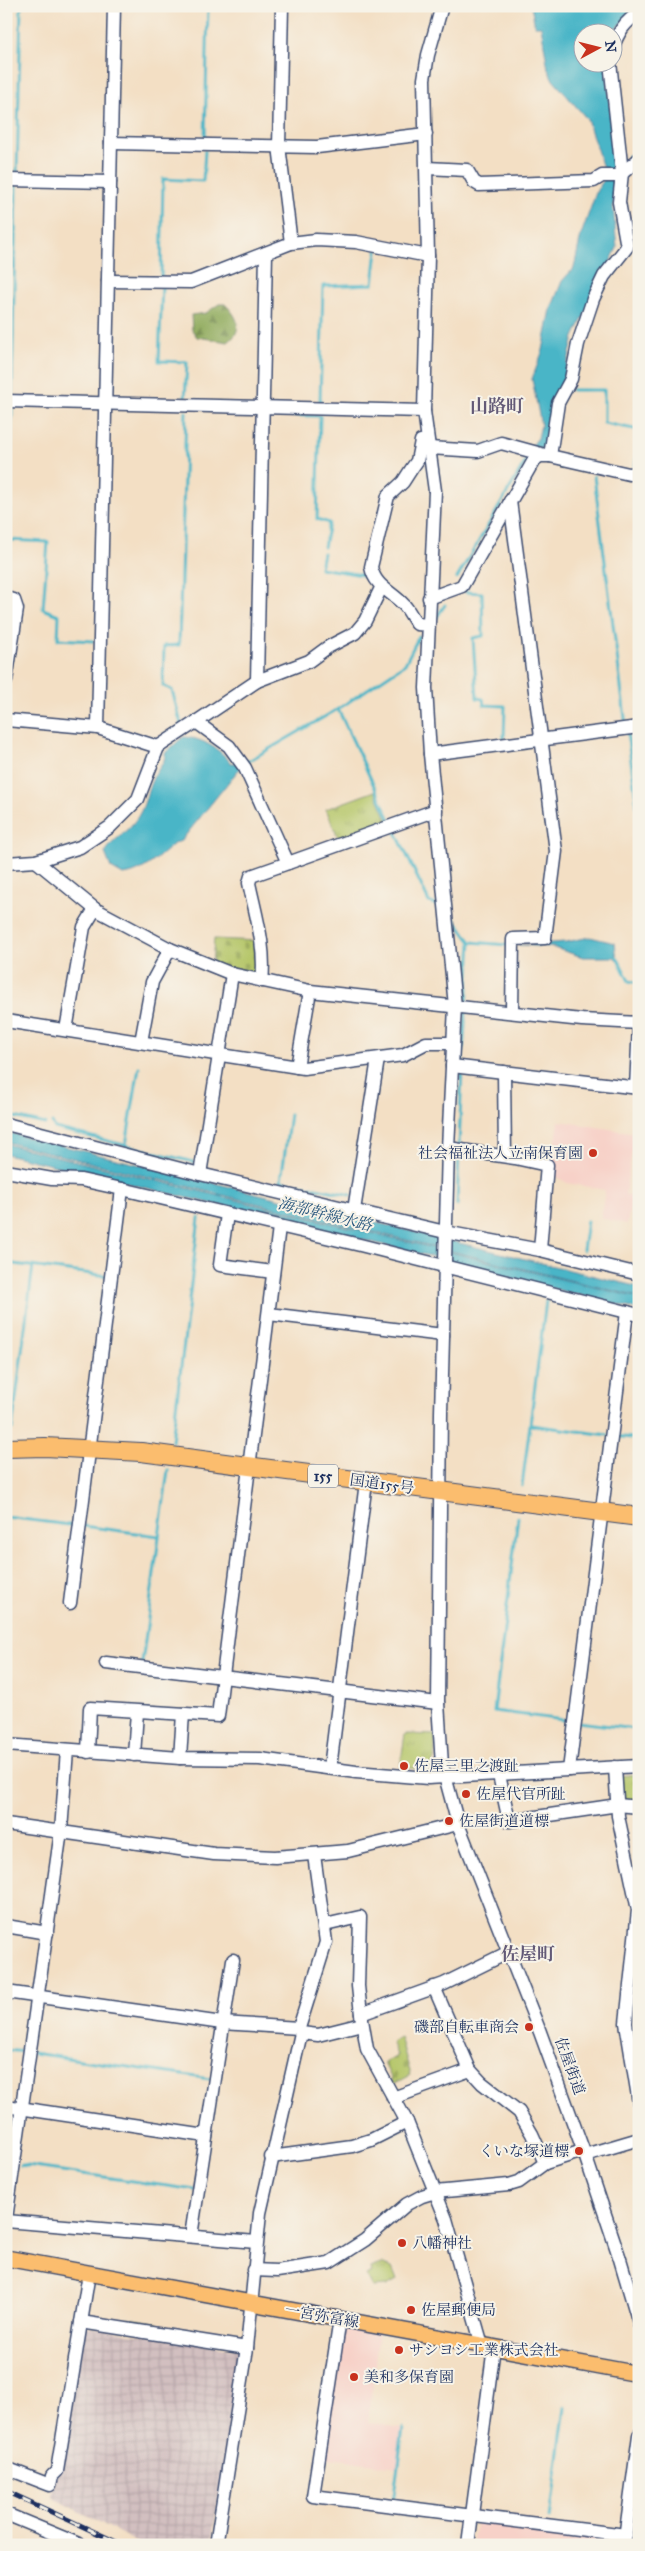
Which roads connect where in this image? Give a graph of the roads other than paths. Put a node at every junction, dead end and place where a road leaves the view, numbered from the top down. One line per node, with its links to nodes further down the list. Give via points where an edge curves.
1 (114, 6): 8 (street)
2 (282, 6): 9 (street)
3 (442, 6): 7 (street, 佐屋街道, via 424,79)
4 (639, 13): 5 (street)
5 (622, 28)
6 (611, 72): 12 (street)
7 (426, 134): 9 (street, via 317,147); 11 (street, 佐屋街道)
8 (111, 143): 9 (street); 14 (street)
9 (279, 146): 15 (street)
10 (639, 159): 12 (street)
11 (427, 168): 12 (street, via 467,170 479,185 594,181 602,176); 17 (street, 佐屋街道)
12 (620, 175): 24 (street, via 619,202 627,247 604,276 593,299 578,344 571,379 558,403)
13 (6, 180): 14 (street)
14 (110, 182): 18 (street)
15 (291, 243): 16 (street); 17 (street, via 316,240 356,242)
16 (266, 253): 18 (street, via 191,282); 21 (street)
17 (428, 256): 22 (street, 佐屋街道)
18 (108, 281): 20 (street)
19 (6, 401): 20 (street)
20 (105, 403): 21 (street); 36 (street)
21 (262, 406): 22 (street); 31 (street)
22 (424, 411): 23 (street, 佐屋街道)
23 (428, 444): 24 (street, via 478,451 501,443); 27 (street, via 421,441 417,460 403,482 388,496 371,567); 29 (street, 佐屋街道, via 435,492)
24 (540, 453): 25 (street, via 629,474); 26 (street)
25 (639, 473)
26 (510, 501): 29 (street, via 462,586); 37 (street)
27 (381, 588): 30 (street, via 404,604 417,624); 31 (street, via 365,621 355,633 309,661)
28 (6, 598): 32 (street, via 14,600 17,609)
29 (429, 598): 30 (street, 佐屋街道)
30 (428, 625): 39 (street, 佐屋街道, via 426,688)
31 (257, 680): 34 (street)
32 (6, 681)
33 (6, 720): 36 (street)
34 (196, 722): 38 (street); 43 (street, via 228,746 242,765)
35 (639, 727): 37 (street)
36 (98, 728): 38 (street)
37 (542, 739): 39 (street); 50 (street, via 556,851 544,938 513,938)
38 (158, 748): 41 (street, via 138,800 110,827 80,847)
39 (430, 754): 40 (street, 佐屋街道)
40 (436, 810): 43 (street); 49 (street, 佐屋街道)
41 (36, 861): 42 (street); 44 (street)
42 (6, 863)
43 (288, 863): 47 (street, via 251,876 248,883 262,940)
44 (94, 909): 45 (street); 53 (street, via 84,927)
45 (170, 949): 46 (street); 54 (street, via 152,982)
46 (232, 974): 47 (street); 56 (street)
47 (262, 981): 48 (street)
48 (310, 991): 49 (street); 58 (street)
49 (463, 1007): 50 (street); 55 (street, 佐屋街道)
50 (512, 1012): 52 (street)
51 (6, 1021): 53 (street)
52 (639, 1023): 61 (street)
53 (66, 1030): 54 (street)
54 (141, 1042): 56 (street)
55 (452, 1043): 57 (street, via 426,1043 403,1055); 59 (street, 佐屋街道)
56 (220, 1056): 58 (street); 66 (street)
57 (378, 1059): 58 (street); 68 (street)
58 (297, 1067)
59 (458, 1067): 60 (street); 63 (street, 佐屋街道)
60 (504, 1072): 61 (street); 64 (street)
61 (637, 1088)
62 (6, 1124): 66 (street)
63 (455, 1149): 64 (street); 71 (street, 佐屋街道)
64 (505, 1156): 72 (street, via 547,1165)
65 (6, 1171): 67 (street, via 81,1180)
66 (200, 1174): 68 (street)
67 (122, 1189): 69 (street); 80 (street)
68 (354, 1210): 71 (street)
69 (227, 1214): 70 (street); 74 (street, via 220,1265)
70 (279, 1227): 73 (street); 74 (street)
71 (445, 1232): 72 (street); 73 (street, 佐屋街道)
72 (540, 1250): 75 (street)
73 (444, 1265): 77 (street); 78 (street, 佐屋街道)
74 (273, 1272): 76 (street)
75 (639, 1274)
76 (269, 1314): 78 (street); 81 (street)
77 (633, 1314): 84 (street)
78 (442, 1335): 83 (street, 佐屋街道)
79 (6, 1448): 80 (highway, 国道155号 / 155)
80 (90, 1450): 81 (highway, 国道155号 / 155, via 142,1452); 86 (street)
81 (249, 1467): 82 (highway, 国道155号 / 155); 88 (street)
82 (366, 1482): 83 (highway, 国道155号 / 155); 89 (street)
83 (440, 1492): 84 (highway, 国道155号 / 155); 90 (street, 佐屋街道)
84 (600, 1512): 85 (highway, 国道155号 / 155); 101 (street)
85 (639, 1517)
86 (70, 1602)
87 (106, 1663): 88 (street)
88 (221, 1677): 89 (street); 92 (street, via 218,1716)
89 (339, 1692): 90 (street); 100 (street)
90 (438, 1703): 103 (street, 佐屋街道)
91 (137, 1712): 92 (street); 95 (street, via 90,1708); 96 (street)
92 (183, 1714): 97 (street)
93 (6, 1745): 94 (street)
94 (67, 1750): 95 (street); 108 (street)
95 (88, 1752): 96 (street)
96 (134, 1755): 97 (street)
97 (180, 1758): 100 (street, via 260,1759)
98 (639, 1766): 99 (street)
99 (615, 1767): 101 (street); 104 (street)
100 (330, 1768): 103 (street)
101 (569, 1770): 102 (street)
102 (499, 1775): 103 (street); 104 (street, via 508,1821)
103 (444, 1778): 107 (street, 佐屋街道)
104 (618, 1805): 105 (street); 110 (street)
105 (639, 1807)
106 (6, 1824): 108 (street)
107 (458, 1824): 109 (street, via 348,1851); 114 (street, 佐屋街道)
108 (61, 1832): 109 (street, via 244,1857); 113 (street)
109 (314, 1855): 111 (street)
110 (638, 1914): 121 (street)
111 (325, 1925): 119 (street, via 360,1916 358,1986); 122 (street, via 326,1942)
112 (6, 1926): 113 (street)
113 (47, 1933): 118 (street)
114 (509, 1952): 116 (street); 131 (street, 佐屋街道)
115 (233, 1960): 120 (street)
116 (434, 1987): 119 (street); 123 (street)
117 (6, 1992): 118 (street)
118 (38, 1996): 120 (street); 127 (street)
119 (362, 2019): 122 (street, via 318,2035); 124 (street, via 366,2049)
120 (222, 2023): 122 (street); 129 (street)
121 (632, 2024): 125 (street)
122 (300, 2030): 132 (street)
123 (470, 2070): 124 (street); 133 (street, via 519,2112)
124 (393, 2098): 128 (street)
125 (639, 2103)
126 (6, 2106): 127 (street)
127 (22, 2108): 129 (street); 135 (street)
128 (406, 2122): 132 (street, via 352,2146); 134 (street)
129 (206, 2136): 136 (street)
130 (639, 2139): 131 (street)
131 (584, 2153): 133 (street); 144 (street, 佐屋街道)
132 (272, 2157): 137 (street)
133 (545, 2163): 134 (street, via 519,2182 508,2185)
134 (435, 2192): 139 (street, via 407,2204 365,2240 329,2263 277,2271); 145 (street)
135 (6, 2220): 136 (street)
136 (192, 2236): 137 (street)
137 (256, 2242): 139 (street)
138 (6, 2258): 140 (main road, 一宮弥富線)
139 (254, 2270): 141 (street)
140 (89, 2273): 141 (main road, 一宮弥富線); 143 (street)
141 (252, 2304): 142 (main road, 一宮弥富線); 146 (street)
142 (340, 2319): 145 (main road, 一宮弥富線); 151 (street, via 313,2496)
143 (81, 2322): 146 (street); 149 (street, via 57,2471 50,2485)
144 (639, 2324)
145 (488, 2346): 147 (main road, 一宮弥富線); 151 (street)
146 (247, 2348): 155 (street)
147 (639, 2374)
148 (639, 2435): 152 (street)
149 (6, 2468)
150 (6, 2514): 153 (street)
151 (472, 2516): 152 (street); 156 (street)
152 (629, 2537)
153 (54, 2540): 154 (street)
154 (81, 2545)
155 (216, 2545)
156 (468, 2545)

